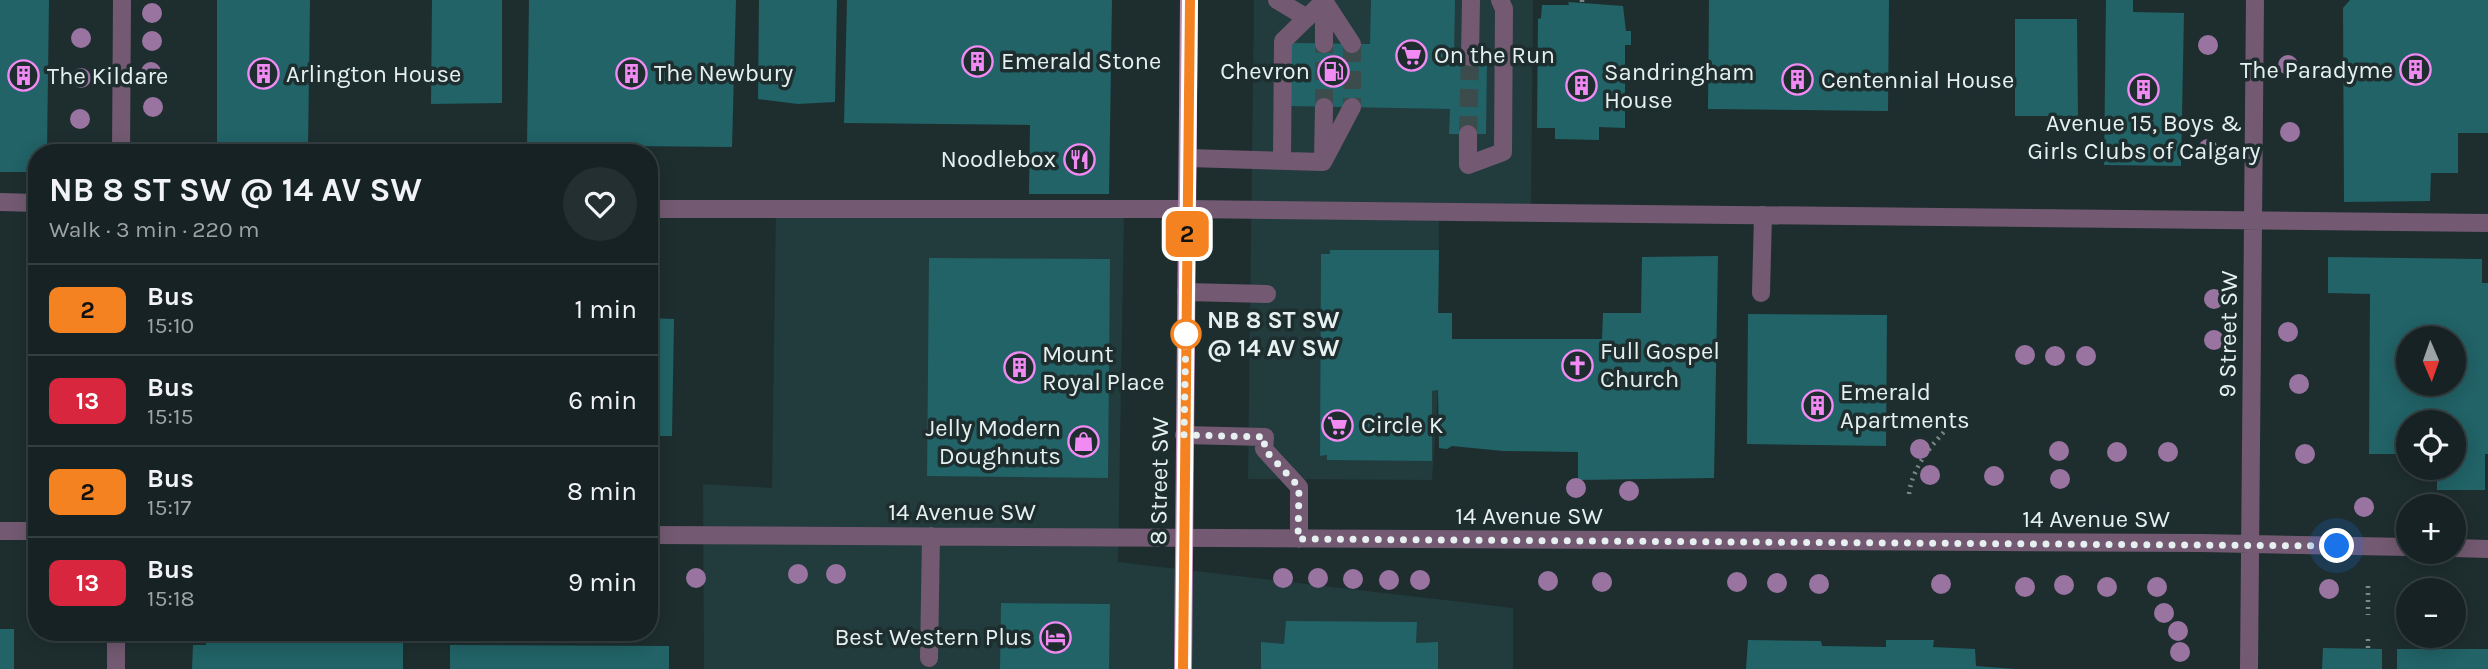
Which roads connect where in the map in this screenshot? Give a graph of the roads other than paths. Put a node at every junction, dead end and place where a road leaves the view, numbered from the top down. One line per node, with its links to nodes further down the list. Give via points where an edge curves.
1 (122, 0): 15 (street)
2 (1189, 0): 16 (main road, 8 Street SW)
3 (1277, 0): 8 (street)
4 (1471, 0): 11 (street)
5 (1500, 0): 14 (street, via 1504,9 1503,152 1468,165)
6 (2255, 0): 24 (street, 9 Street SW)
7 (1325, 1): 8 (street); 9 (street); 10 (street)
8 (1307, 18): 17 (street, via 1283,41)
9 (1324, 44)
10 (1352, 44)
11 (1470, 57)
12 (1324, 107): 18 (street)
13 (1352, 107): 18 (street)
14 (1468, 134)
15 (121, 144)
16 (1188, 158): 17 (street); 22 (main road, 8 Street SW)
17 (1282, 161): 18 (street)
18 (1323, 162)
19 (0, 202): 20 (street)
20 (28, 203)
21 (658, 209): 22 (street)
22 (1187, 209): 23 (street); 26 (main road, 8 Street SW)
23 (1763, 215): 24 (street); 27 (street)
24 (2253, 221): 25 (street); 36 (street, 9 Street SW)
25 (2488, 223)
26 (1186, 292): 28 (street); 29 (main road, 8 Street SW)
27 (1761, 293)
28 (1267, 294)
29 (1184, 435): 34 (main road, 8 Street SW); 35 (street, via 1265,437 1264,449 1299,487)
30 (0, 531): 31 (street)
31 (28, 531)
32 (658, 535): 33 (street, 14 Avenue SW)
33 (931, 536): 34 (street, 14 Avenue SW); 41 (street)
34 (1183, 538): 35 (street, 14 Avenue SW); 43 (main road, 8 Street SW)
35 (1298, 539): 36 (street, 14 Avenue SW)
36 (2250, 544): 37 (street, 14 Avenue SW); 44 (street, 9 Street SW)
37 (2396, 547)
38 (2466, 548): 39 (street)
39 (2488, 549)
40 (116, 641): 42 (street)
41 (929, 658)
42 (116, 669)
43 (1183, 669)
44 (2249, 669)

